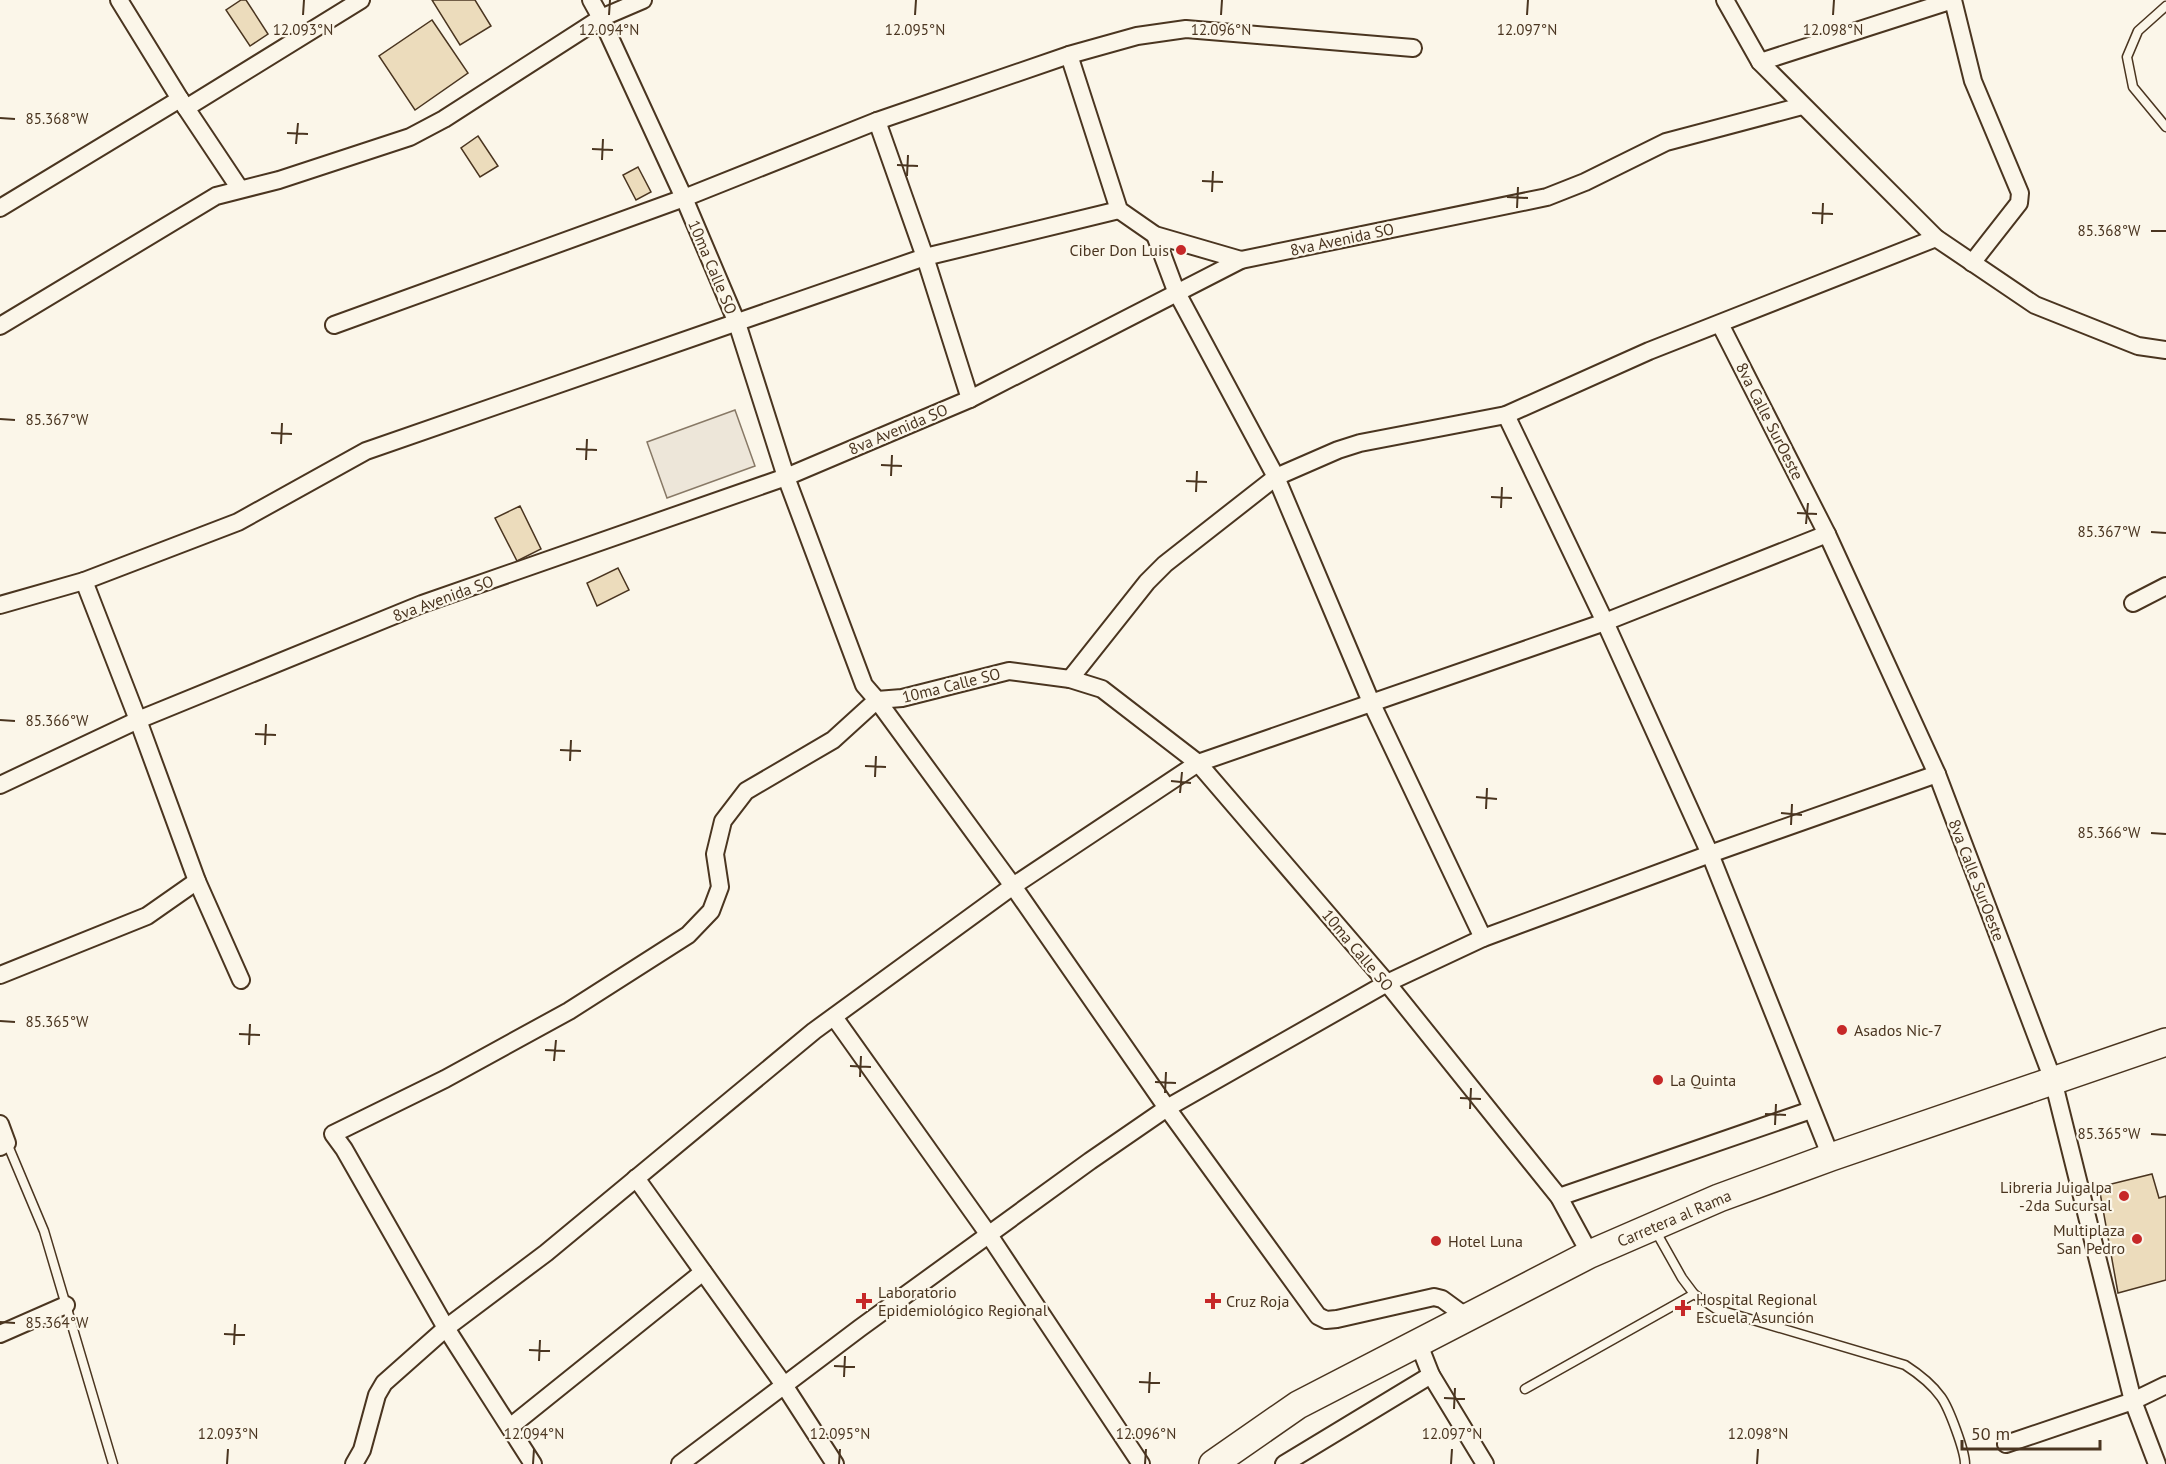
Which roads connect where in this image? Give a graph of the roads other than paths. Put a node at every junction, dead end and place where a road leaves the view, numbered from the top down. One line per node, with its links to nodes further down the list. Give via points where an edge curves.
1 (119, 0): 12 (street)
2 (361, 0): 12 (street)
3 (591, 0): 8 (street, 10ma Calle SO)
4 (643, 0): 8 (street)
5 (1725, 0): 11 (street)
6 (1953, 0): 11 (street); 24 (street, via 1973,81 2020,193 2019,203)
7 (2166, 6): 15 (lane, via 2138,31 2127,57 2133,87)
8 (602, 18): 16 (street, via 410,137); 17 (street, 10ma Calle SO)
9 (1413, 48): 10 (street, via 1186,29 1137,36)
10 (1069, 55): 14 (street); 19 (street)
11 (1760, 62): 13 (street)
12 (183, 104): 16 (street); 18 (street)
13 (1802, 106): 21 (street); 23 (street, 8va Avenida SO, via 1666,142 1547,198)
14 (877, 121): 17 (street); 22 (street)
15 (2166, 127)
16 (240, 189): 29 (street, via 216,196)
17 (684, 198): 26 (street, 10ma Calle SO); 28 (street)
18 (0, 208)
19 (1119, 210): 20 (street); 22 (street)
20 (1155, 235): 23 (street); 25 (street)
21 (1936, 238): 24 (street); 27 (street)
22 (925, 257): 26 (street); 31 (street)
23 (1241, 260): 25 (street, 8va Avenida SO)
24 (1972, 262): 30 (street, via 2035,305 2138,346)
25 (1176, 291): 31 (street, 8va Avenida SO); 34 (street)
26 (737, 323): 33 (street, 10ma Calle SO); 36 (street, via 366,451 238,522)
27 (1720, 324): 32 (street, via 1649,351); 35 (street, 8va Calle SurOeste)
28 (334, 325)
29 (0, 326)
30 (2166, 350)
31 (970, 399): 33 (street, 8va Avenida SO)
32 (1506, 416): 34 (street, via 1360,443); 40 (street)
33 (786, 477): 42 (street, 10ma Calle SO, via 864,685); 44 (street, 8va Avenida SO, via 422,604)
34 (1276, 477): 41 (street, via 1155,573); 43 (street)
35 (1827, 534): 40 (street); 46 (street, 8va Calle SurOeste)
36 (84, 581): 39 (street); 44 (street)
37 (2166, 586): 38 (street)
38 (2133, 603)
39 (0, 604)
40 (1605, 622): 43 (street); 48 (street)
41 (1070, 679): 42 (street, 10ma Calle SO, via 1009,671 902,698); 45 (street, 10ma Calle SO, via 1102,689)
42 (877, 700): 50 (street); 72 (street, via 833,740 746,791 723,821 715,854 720,887 711,911 688,935 569,1011 333,1134)
43 (1371, 702): 45 (street); 51 (street)
44 (138, 720): 47 (street, 8va Avenida SO); 49 (street)
45 (1198, 763): 50 (street); 54 (street, 10ma Calle SO)
46 (1938, 774): 48 (street); 57 (street, 8va Calle SurOeste)
47 (0, 785)
48 (1710, 854): 51 (street); 59 (street)
49 (197, 881): 52 (street, via 147,916); 53 (street)
50 (1013, 886): 55 (street); 58 (street)
51 (1483, 938): 54 (street)
52 (0, 975)
53 (241, 980)
54 (1386, 982): 58 (street); 64 (street, 10ma Calle SO)
55 (834, 1017): 63 (street); 66 (street)
56 (2166, 1042): 57 (highway, Carretera al Rama)
57 (2053, 1080): 62 (highway, Carretera al Rama); 79 (street, 8va Calle SurOeste)
58 (1167, 1108): 66 (street); 71 (street, via 1318,1316 1337,1319 1434,1297)
59 (1811, 1110): 62 (street); 64 (street)
60 (0, 1124): 61 (street)
61 (4, 1145): 70 (lane, via 44,1231)
62 (1831, 1157): 65 (highway, Carretera al Rama)
63 (636, 1178): 68 (street); 72 (street)
64 (1559, 1197): 67 (street, 10ma Calle SO)
65 (1653, 1227): 67 (highway, Carretera al Rama); 69 (lane)
66 (989, 1234): 76 (street); 87 (street)
67 (1590, 1254): 71 (highway, Carretera al Rama)
68 (703, 1272): 76 (street); 80 (street)
69 (1694, 1294): 78 (lane); 91 (lane, via 1716,1309 1905,1365 1922,1376 1942,1398)
70 (66, 1305): 73 (street); 82 (lane)
71 (1468, 1318): 74 (highway, Carretera al Rama)
72 (446, 1328): 80 (street); 83 (street, via 384,1383)
73 (0, 1334)
74 (1418, 1342): 75 (street); 88 (highway, Carretera al Rama, via 1298,1406)
75 (1431, 1375): 89 (street); 90 (street)
76 (784, 1385): 85 (street); 86 (street)
77 (2166, 1385): 79 (street)
78 (1525, 1389)
79 (2133, 1401): 81 (street); 92 (street, 8va Calle SurOeste)
80 (510, 1427): 84 (street)
81 (2006, 1444)
82 (113, 1464)
83 (354, 1464)
84 (533, 1464)
85 (680, 1464)
86 (835, 1464)
87 (1141, 1464)
88 (1213, 1464)
89 (1284, 1464)
90 (1485, 1464)
91 (1965, 1464)
92 (2157, 1464)

